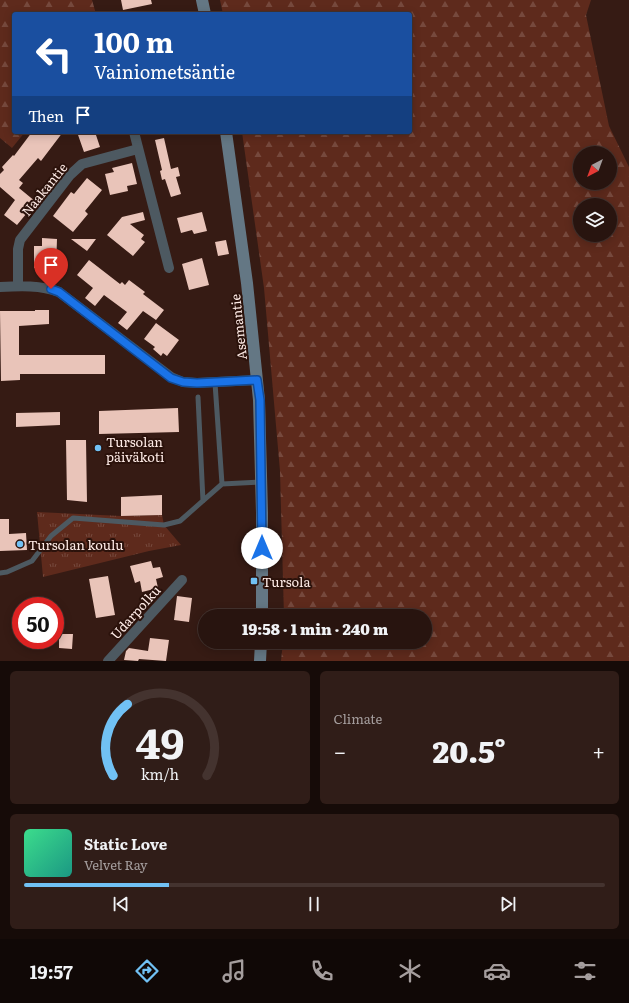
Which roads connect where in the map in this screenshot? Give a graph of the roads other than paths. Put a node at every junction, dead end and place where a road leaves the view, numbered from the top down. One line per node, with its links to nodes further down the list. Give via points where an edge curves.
1 (202, 0): 2 (main road)
2 (205, 12)
3 (134, 134): 5 (street)
4 (226, 134): 9 (main road, Asemantie, via 247,283)
5 (138, 149): 6 (street); 7 (street, Naakantie, via 82,164 70,174 20,240)
6 (169, 268)
7 (18, 286): 8 (street); 10 (street, via 59,292 171,378 183,382)
8 (0, 287)
9 (257, 380): 10 (street); 12 (main road, Asemantie, via 260,400)
10 (216, 383): 13 (lane)
11 (198, 398): 14 (lane)
12 (261, 482): 13 (lane); 17 (main road, Asemantie)
13 (222, 484): 14 (lane)
14 (203, 501): 15 (lane, via 180,521 164,525 73,518 51,536 32,561)
15 (0, 573)
16 (182, 580): 19 (street, Udarpolku)
17 (262, 609)
18 (261, 649): 20 (main road)
19 (108, 661)
20 (260, 661)

